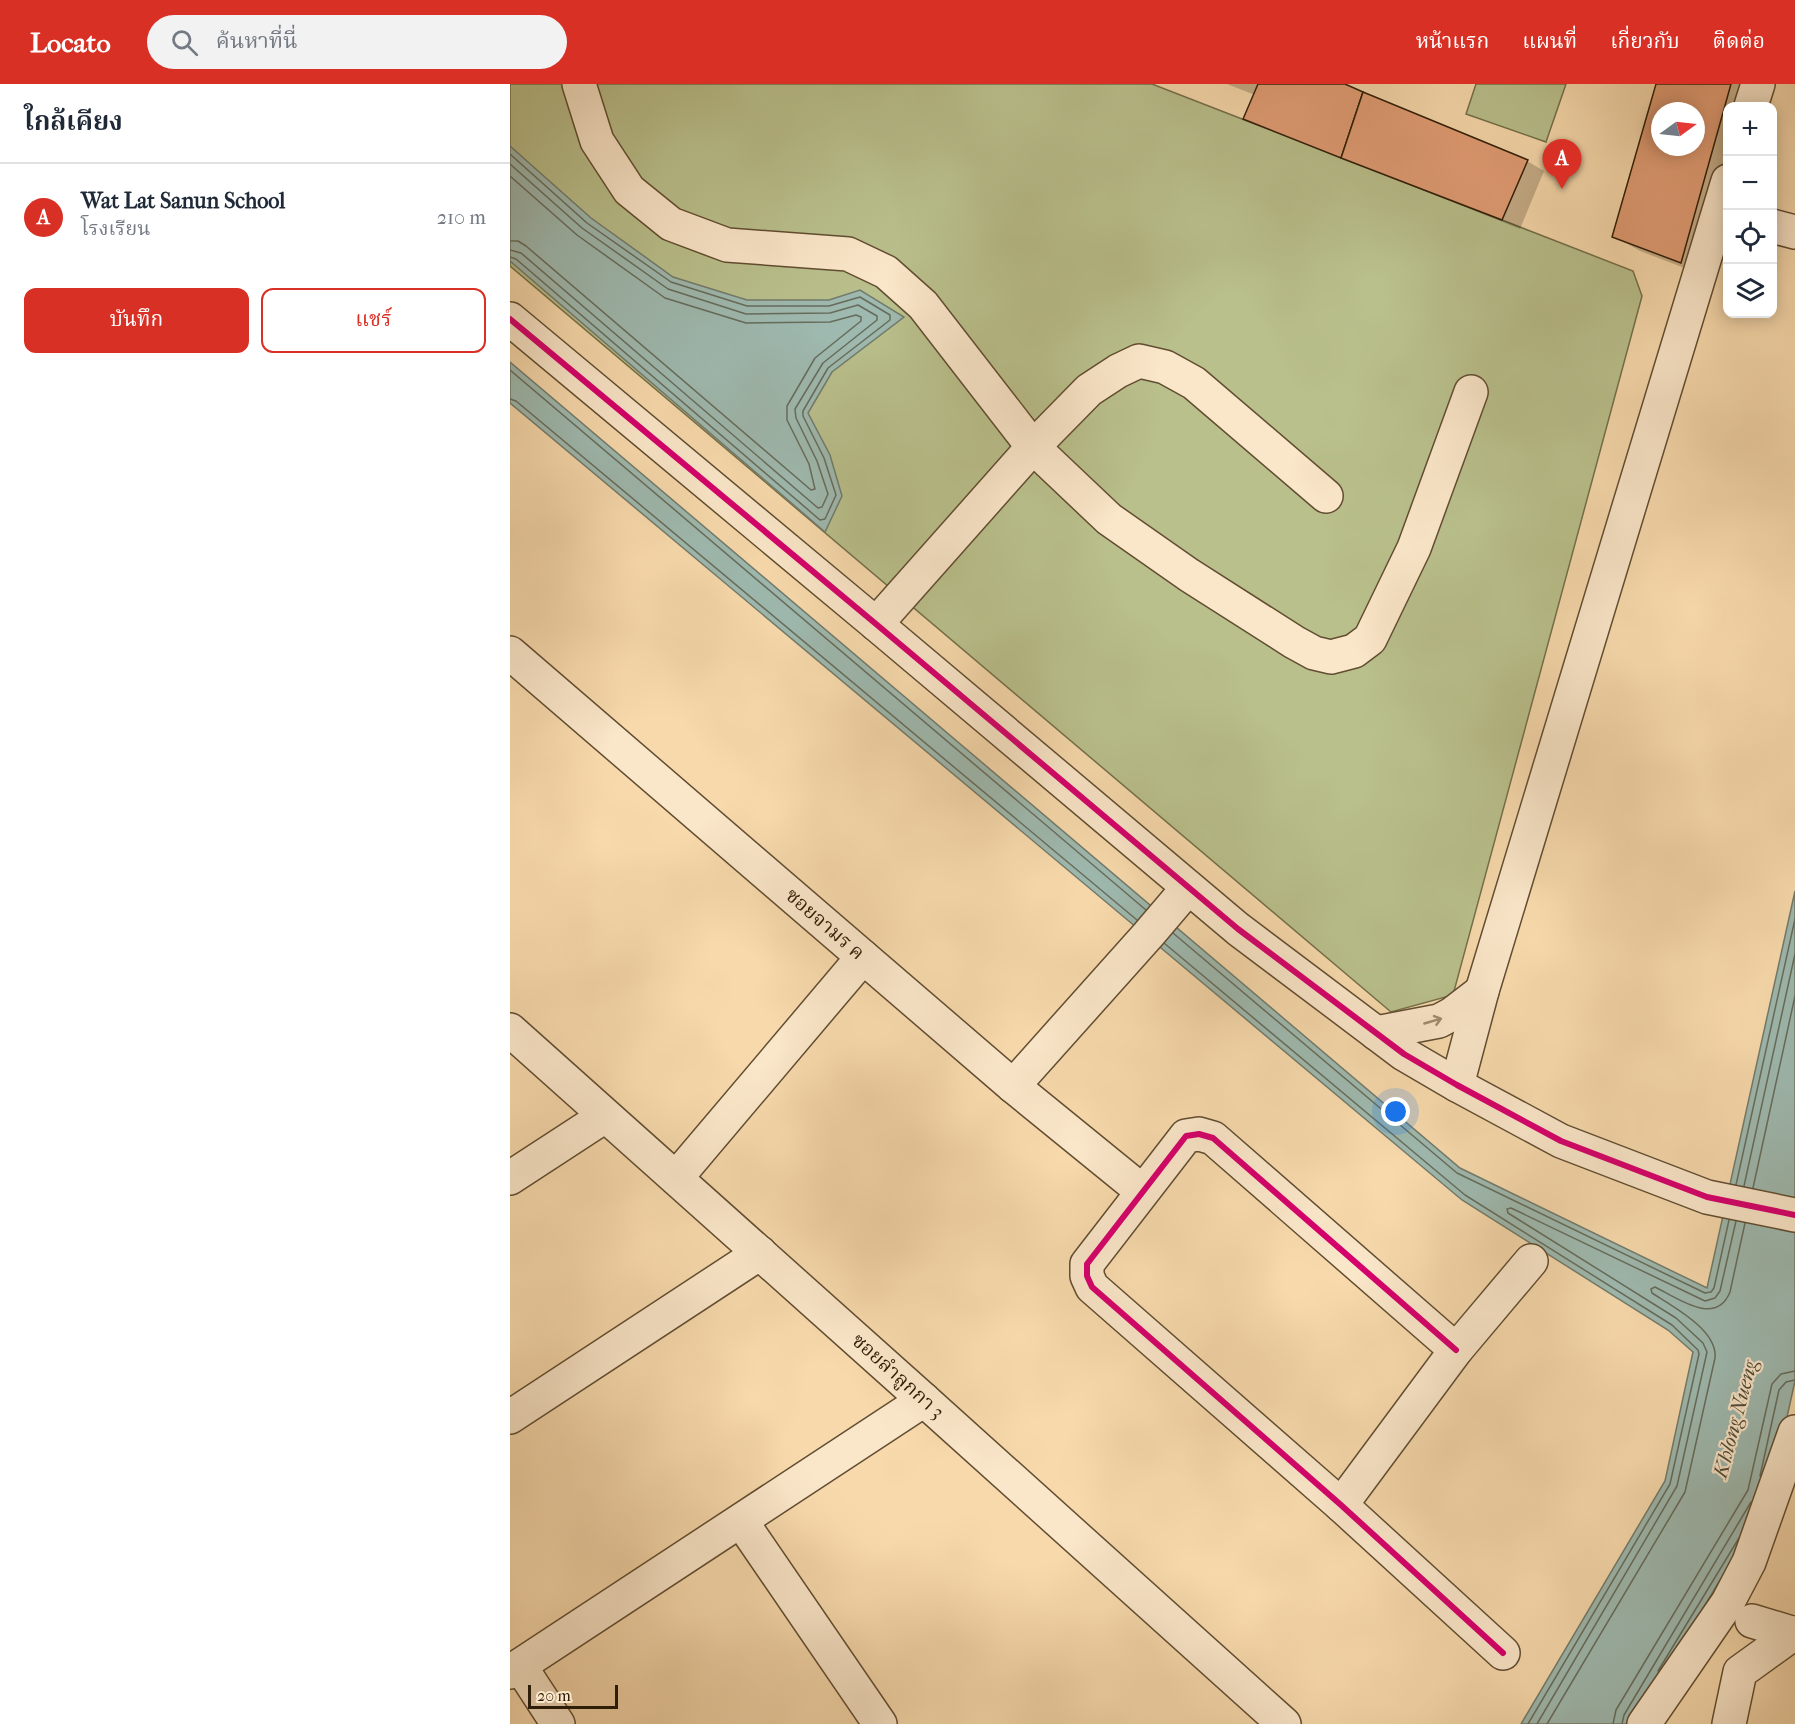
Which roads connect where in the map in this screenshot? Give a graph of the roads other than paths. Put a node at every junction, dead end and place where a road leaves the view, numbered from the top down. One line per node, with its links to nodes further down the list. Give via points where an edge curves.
1 (579, 84): 9 (street, via 597,141 629,190 671,224 727,245 848,254 886,272 923,305)
2 (1758, 84): 3 (street)
3 (1752, 102)
4 (1723, 214): 15 (street)
5 (1777, 227): 6 (street)
6 (1795, 232)
7 (510, 319): 11 (street)
8 (1471, 392): 9 (street, via 1414,548 1370,639 1354,651 1331,657 1294,642 1109,519)
9 (1033, 447): 10 (street, via 1089,390 1139,361 1165,367 1194,383); 11 (street)
10 (1326, 496)
11 (876, 624): 13 (street)
12 (510, 653): 14 (street, ซอยจามร ค)
13 (1168, 911): 17 (street, via 1238,929); 19 (street)
14 (863, 957): 19 (street, ซอยจามร ค); 22 (street)
15 (1482, 991): 17 (street, one-way to 15, via 1438,1021); 18 (street)
16 (510, 1030): 20 (street, ซอยลำลูกกา 3)
17 (1376, 1033): 18 (street)
18 (1457, 1085): 24 (street, via 1561,1141 1707,1197)
19 (1013, 1086): 23 (street, ซอยจามร ค)
20 (605, 1116): 21 (street); 22 (street, ซอยลำลูกกา 3)
21 (510, 1178)
22 (676, 1178): 25 (street, ซอยลำลูกกา 3)
23 (1142, 1191): 27 (street, via 1186,1136 1213,1138); 31 (street, via 1087,1264 1092,1287)
24 (1795, 1215)
25 (760, 1253): 28 (street, ซอยลำลูกกา 3); 29 (street)
26 (1531, 1261): 27 (street)
27 (1456, 1350): 31 (street)
28 (924, 1400): 32 (street); 39 (street, ซอยลำลูกกา 3)
29 (510, 1417)
30 (1795, 1432): 40 (street, via 1740,1580)
31 (1341, 1505): 35 (street)
32 (741, 1521): 36 (street); 38 (street)
33 (1752, 1621): 34 (street)
34 (1795, 1634): 41 (street, via 1740,1672)
35 (1503, 1653)
36 (515, 1669): 37 (street)
37 (558, 1724)
38 (880, 1724)
39 (1284, 1724)
40 (1644, 1724)
41 (1730, 1724)

